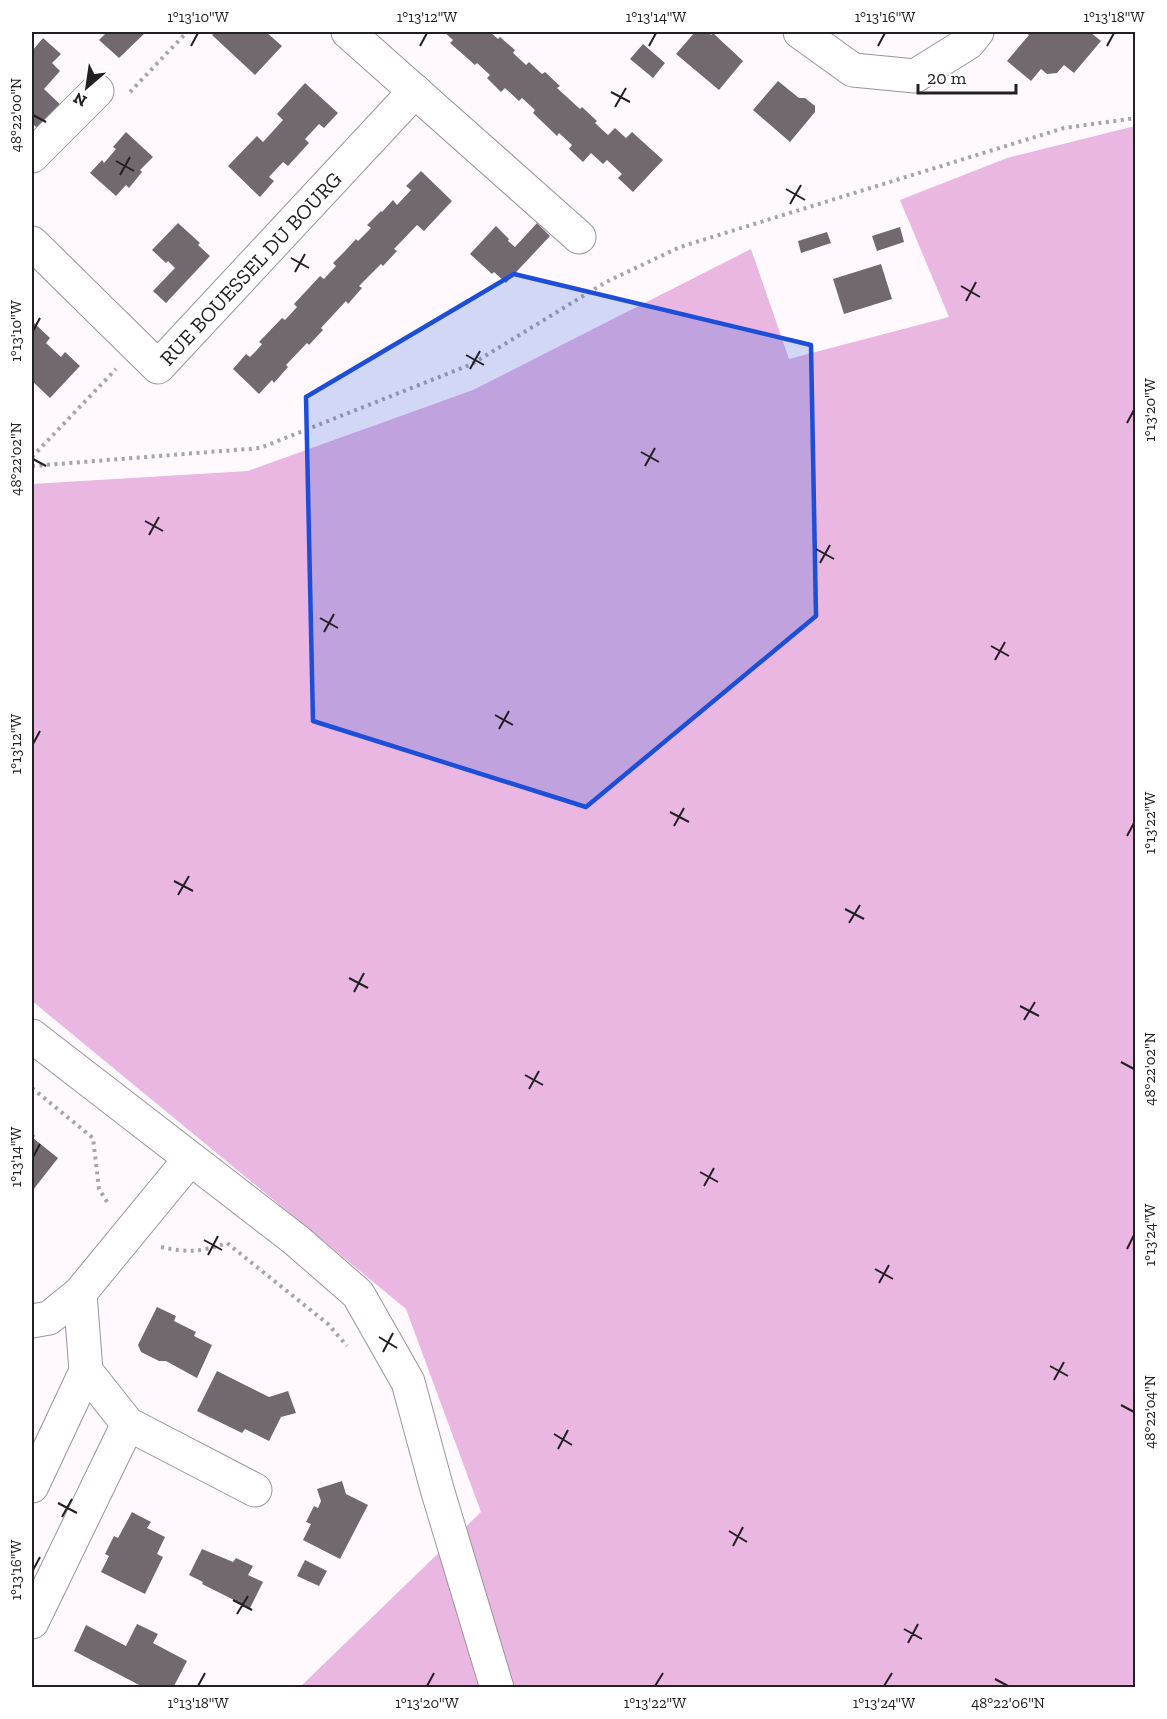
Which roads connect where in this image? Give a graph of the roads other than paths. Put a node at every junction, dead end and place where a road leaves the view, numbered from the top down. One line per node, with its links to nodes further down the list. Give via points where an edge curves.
1 (348, 32): 5 (street)
2 (800, 32): 3 (street, via 853,70 915,76 968,43)
3 (977, 32)
4 (97, 91): 6 (street)
5 (415, 92): 7 (street); 8 (street, RUE BOUESSEL DU BOURG, via 158,367)
6 (32, 156)
7 (579, 237)
8 (32, 243)
9 (32, 1036): 10 (street)
10 (190, 1159): 11 (street); 18 (street, via 296,1240 358,1294 408,1382)
11 (80, 1293): 12 (street, via 49,1318); 13 (street)
12 (32, 1321)
13 (86, 1371): 14 (street); 15 (street)
14 (128, 1424): 16 (street); 17 (street)
15 (32, 1486)
16 (255, 1490)
17 (32, 1622)
18 (497, 1688)

